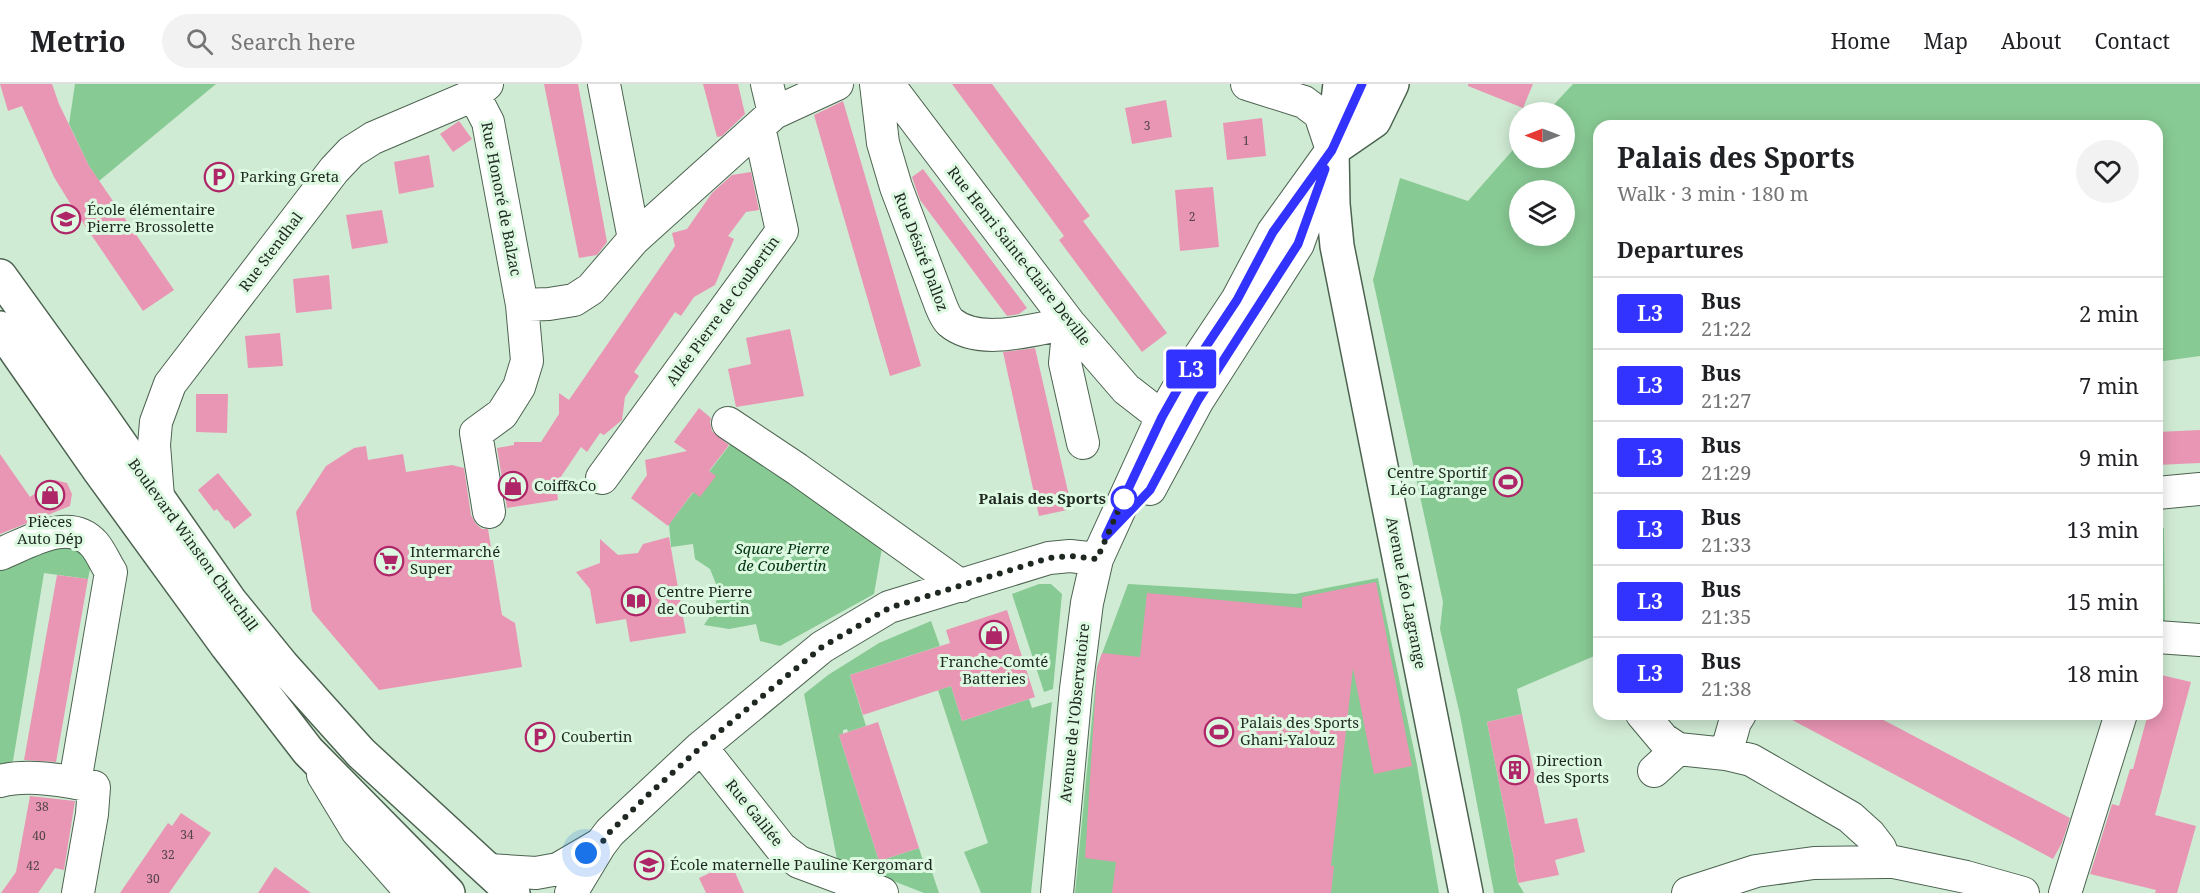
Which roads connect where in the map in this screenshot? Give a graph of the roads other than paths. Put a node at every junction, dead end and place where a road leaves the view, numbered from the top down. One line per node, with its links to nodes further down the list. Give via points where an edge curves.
1 (604, 84): 12 (street)
2 (837, 84): 10 (street)
3 (876, 84): 15 (street, Rue Désiré Dalloz, via 883,143 896,187 949,321 968,332 988,336)
4 (888, 84): 15 (street, Rue Henri Sainte-Claire Deville)
5 (1247, 84): 11 (street, via 1304,102 1320,114)
6 (1340, 84): 11 (main road, Avenue Léo Lagrange)
7 (1362, 84): 11 (street)
8 (1392, 84): 11 (main road, via 1374,121)
9 (480, 89): 14 (street, Rue Honoré de Balzac); 23 (street, Rue Stendhal, via 373,138 351,152 334,170 170,384 156,422)
10 (767, 108): 12 (street); 20 (street, Allée Pierre de Coubertin, via 782,231)
11 (1332, 150): 17 (street, Avenue de l'Observatoire, via 1273,232 1237,300); 25 (street, via 1298,244 1198,400 1150,490); 50 (main road, Avenue Léo Lagrange, via 1337,246)
12 (634, 239): 14 (street, via 591,289 574,300)
13 (0, 276): 23 (main road, Boulevard Winston Churchill)
14 (522, 305): 24 (street, Rue Honoré de Balzac, via 527,361 519,387 502,414 476,433)
15 (1069, 323): 17 (street, Rue Henri Sainte-Claire Deville, via 1126,390); 19 (street, via 1065,363)
16 (0, 328): 35 (main road, via 227,646)
17 (1162, 417): 25 (street, Avenue de l'Observatoire)
18 (728, 423): 27 (street)
19 (1083, 443)
20 (602, 478)
21 (2200, 489): 22 (street)
22 (2163, 492)
23 (158, 497): 42 (main road, Boulevard Winston Churchill, via 230,601 282,665 361,753)
24 (489, 512)
25 (1102, 548): 27 (street, via 1049,558); 49 (street, Avenue de l'Observatoire, via 1087,603)
26 (0, 554): 39 (street, via 54,532 71,531 94,544 111,572)
27 (961, 586): 33 (street, via 889,608 822,647)
28 (2163, 638): 29 (street)
29 (2200, 640)
30 (1647, 720): 34 (street, via 1663,740)
31 (1736, 720): 36 (street)
32 (2119, 720): 53 (street)
33 (701, 747): 40 (street); 48 (street, Rue Galilée, via 781,848 799,862)
34 (1678, 749): 36 (street); 37 (street)
35 (308, 751): 44 (street, via 357,831); 45 (main road)
36 (1726, 754): 41 (street, via 1751,760 1850,817 1870,835)
37 (1654, 771)
38 (0, 781): 39 (street, via 12,778)
39 (75, 782): 43 (street, via 94,787)
40 (600, 845): 42 (street, via 558,869 536,873); 47 (street)
41 (1885, 862): 51 (street, via 1814,863 1756,871); 52 (street, via 1966,877)
42 (489, 870): 46 (main road, Boulevard Winston Churchill)
43 (78, 893)
44 (412, 893)
45 (448, 893)
46 (513, 893)
47 (571, 893)
48 (882, 893)
49 (1057, 893)
50 (1466, 893)
51 (1688, 893)
52 (2023, 893)
53 (2065, 893)

